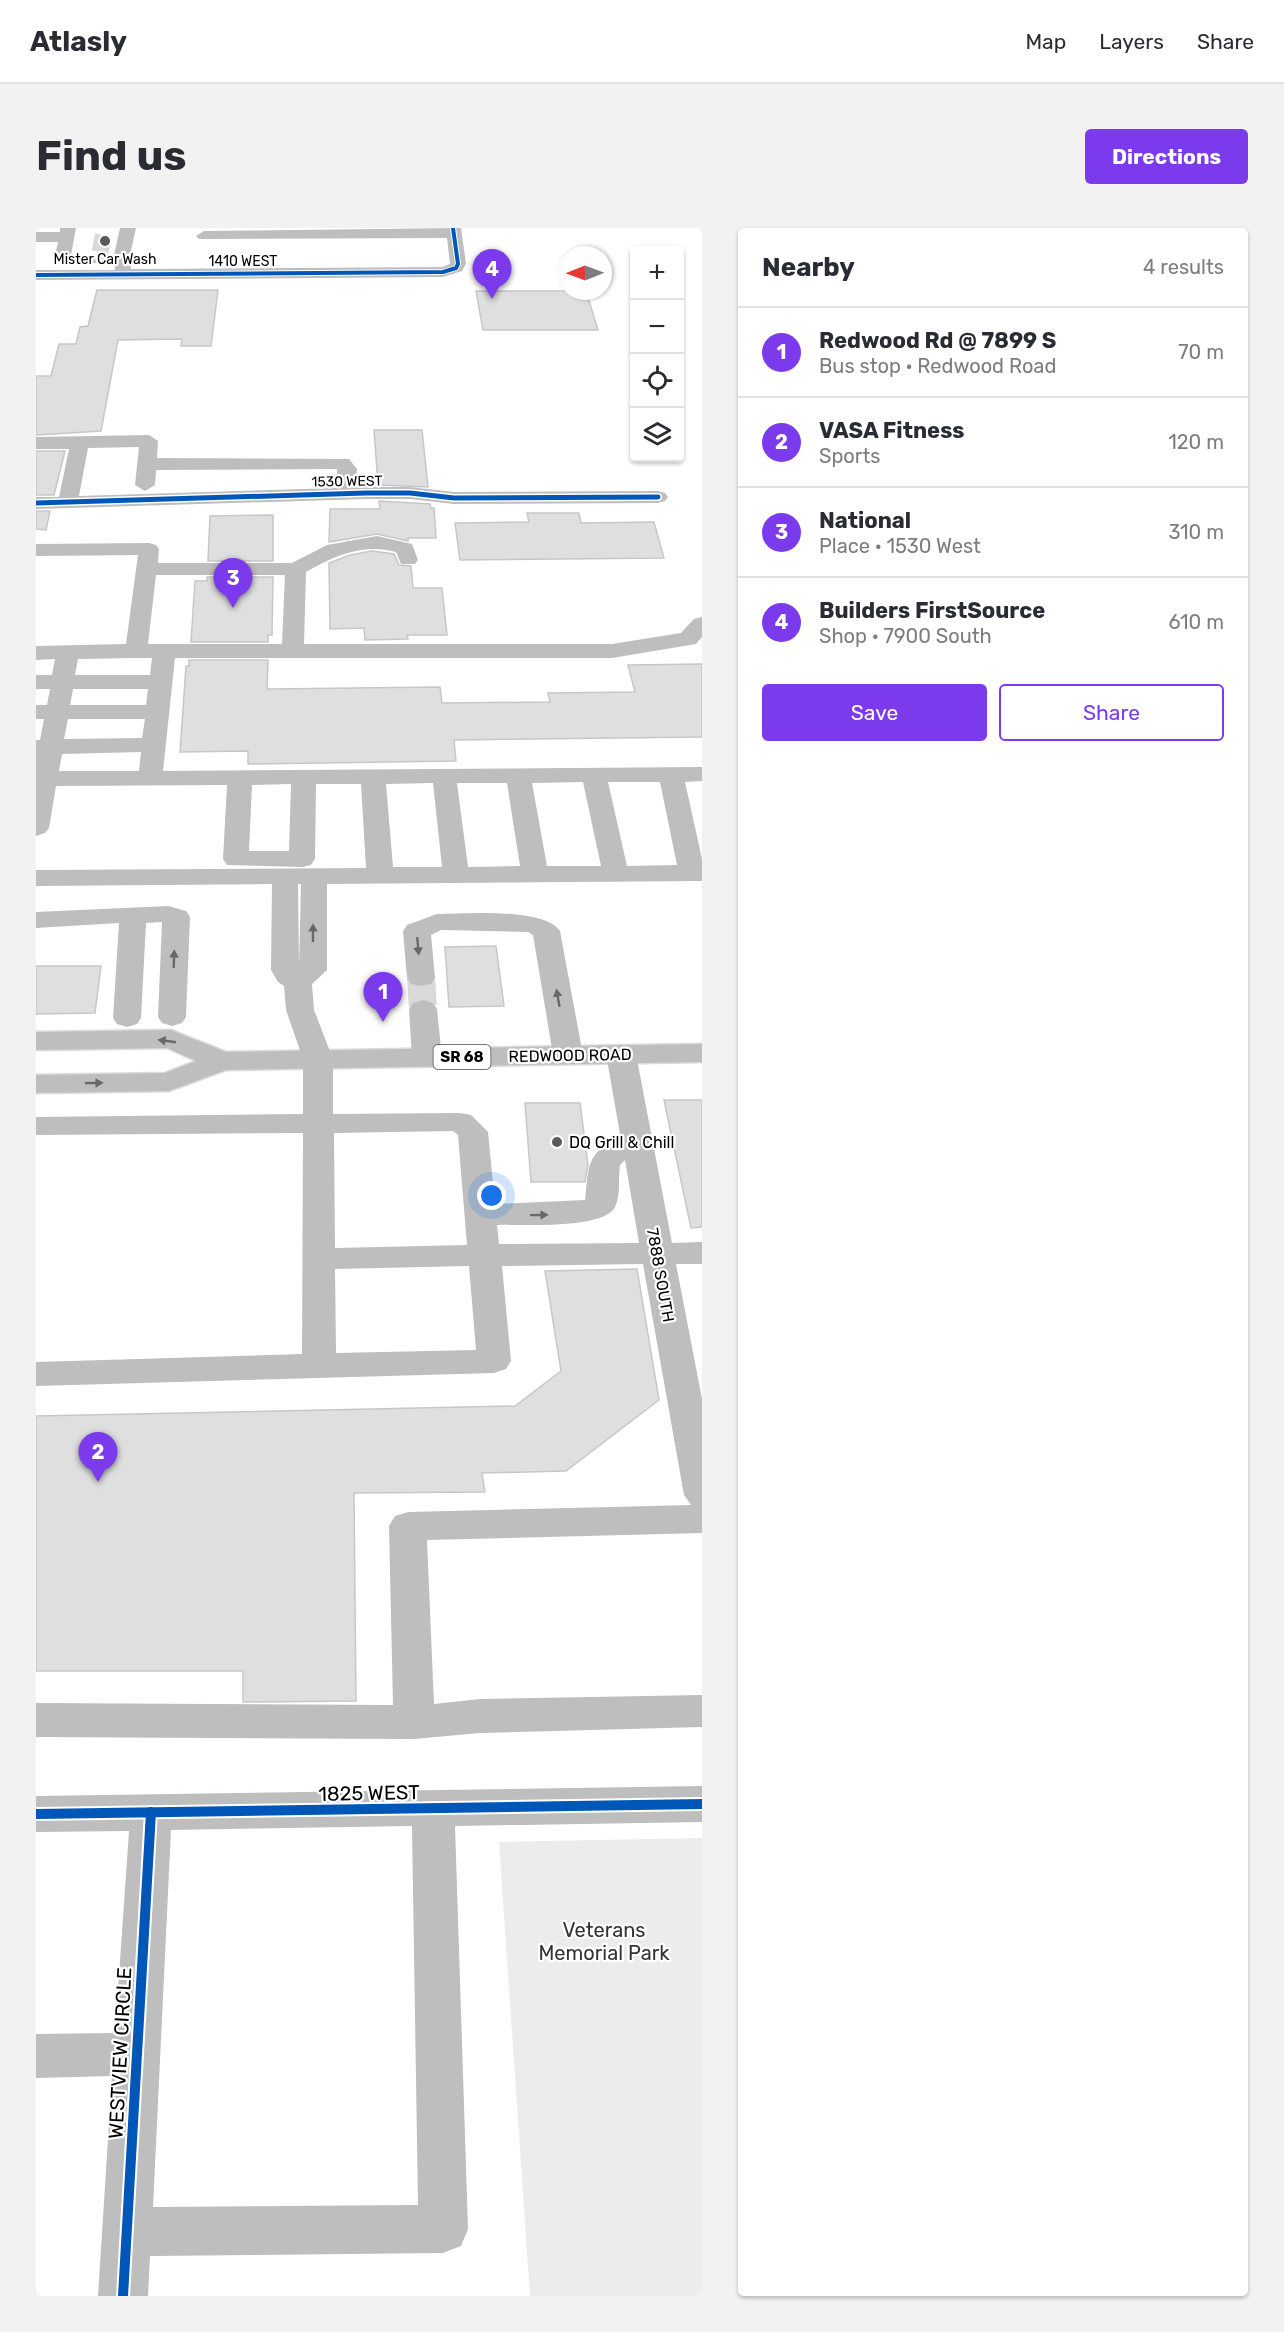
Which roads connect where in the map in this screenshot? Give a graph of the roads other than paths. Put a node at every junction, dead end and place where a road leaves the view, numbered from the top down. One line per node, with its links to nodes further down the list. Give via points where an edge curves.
1 (128, 228): 6 (street)
2 (454, 231): 4 (street); 6 (street, 1410 WEST, via 458,264 451,271 321,279)
3 (68, 232): 5 (street); 6 (street, via 62,260 99,256)
4 (204, 236)
5 (36, 237)
6 (123, 267): 7 (street, 1410 WEST)
7 (36, 276)
8 (36, 443): 9 (street)
9 (80, 443): 10 (street, via 149,441); 13 (street)
10 (147, 464): 11 (street, via 342,463 347,469); 14 (street)
11 (346, 494): 12 (street, 1530 WEST); 14 (street, 1530 WEST)
12 (658, 497)
13 (68, 502): 14 (street, 1530 WEST); 15 (street, 1530 WEST)
14 (150, 502): 17 (street)
15 (36, 503)
16 (36, 550): 17 (street)
17 (148, 559): 19 (street); 21 (street)
18 (408, 560): 19 (street, via 405,548 395,544 347,545 317,555)
19 (296, 569): 23 (street)
20 (702, 624): 23 (street, via 688,639 612,651)
21 (136, 651): 22 (street); 24 (street)
22 (164, 651): 23 (street); 28 (street)
23 (293, 651)
24 (68, 652): 25 (street); 27 (street)
25 (36, 653)
26 (36, 682): 27 (street)
27 (63, 682): 28 (street); 29 (street)
28 (160, 682): 30 (street)
29 (47, 712): 30 (street); 32 (street)
30 (157, 712): 31 (street)
31 (153, 745): 32 (street); 40 (street)
32 (44, 747): 42 (street)
33 (702, 774): 35 (street)
34 (594, 775): 35 (street); 37 (street); 46 (street)
35 (671, 775): 44 (street)
36 (444, 776): 37 (street); 39 (street); 47 (street)
37 (518, 776): 45 (street)
38 (304, 777): 39 (street); 41 (street); 41 (street, via 302,859 236,860)
39 (373, 777): 50 (street)
40 (150, 778): 41 (street); 42 (street)
41 (240, 778)
42 (41, 779): 43 (street)
43 (36, 828)
44 (697, 873): 46 (street)
45 (535, 874): 46 (street); 47 (street)
46 (616, 874)
47 (456, 875): 50 (street)
48 (285, 876): 49 (street); 51 (street); 55 (street, via 285,970)
49 (314, 876): 50 (street); 55 (street, one-way to 49, via 313,970)
50 (380, 876)
51 (36, 878)
52 (134, 916): 53 (street); 57 (street, one-way to 52, via 176,917); 58 (street)
53 (36, 920)
54 (421, 978): 62 (street, one-way to 54, via 546,931 534,924 437,922 417,931)
55 (298, 982): 64 (street, via 300,1010)
56 (423, 1009): 63 (street)
57 (172, 1017)
58 (127, 1018)
59 (36, 1041): 65 (street, REDWOOD ROAD / SR 68, one-way to 59, via 171,1039)
60 (702, 1053): 61 (street, REDWOOD ROAD / SR 68)
61 (621, 1054): 62 (street, REDWOOD ROAD / SR 68); 69 (street, 7888 SOUTH)
62 (568, 1055): 63 (street, REDWOOD ROAD / SR 68)
63 (427, 1058): 64 (street, REDWOOD ROAD / SR 68)
64 (318, 1059): 65 (street, REDWOOD ROAD / SR 68); 67 (street)
65 (222, 1060): 66 (street, REDWOOD ROAD / SR 68, one-way to 65, via 169,1082)
66 (36, 1084)
67 (317, 1124): 68 (street); 70 (street, via 460,1122 473,1132); 74 (street)
68 (36, 1126)
69 (638, 1146): 70 (street, one-way to 69, via 587,1212 600,1205 606,1158); 71 (street, 7888 SOUTH)
70 (480, 1215): 73 (street)
71 (657, 1252): 72 (street); 73 (street); 77 (street, 7888 SOUTH)
72 (702, 1253)
73 (484, 1255): 74 (street); 75 (street, via 494,1360)
74 (318, 1258): 75 (street)
75 (319, 1365): 76 (street)
76 (36, 1374)
77 (696, 1434): 78 (street, 7888 SOUTH)
78 (702, 1495)
79 (702, 1519): 82 (street, via 408,1526)
80 (702, 1711): 82 (street, via 480,1716)
81 (36, 1720): 82 (street)
82 (414, 1722)
83 (702, 1804): 84 (street, 1825 WEST)
84 (433, 1808): 85 (street, 1825 WEST); 89 (street, via 443,2229)
85 (151, 1812): 86 (street, 1825 WEST); 87 (street, WESTVIEW CIRCLE)
86 (36, 1814)
87 (137, 2054): 88 (street); 89 (street, WESTVIEW CIRCLE)
88 (36, 2056)
89 (127, 2232): 90 (street, WESTVIEW CIRCLE)
90 (123, 2296)

